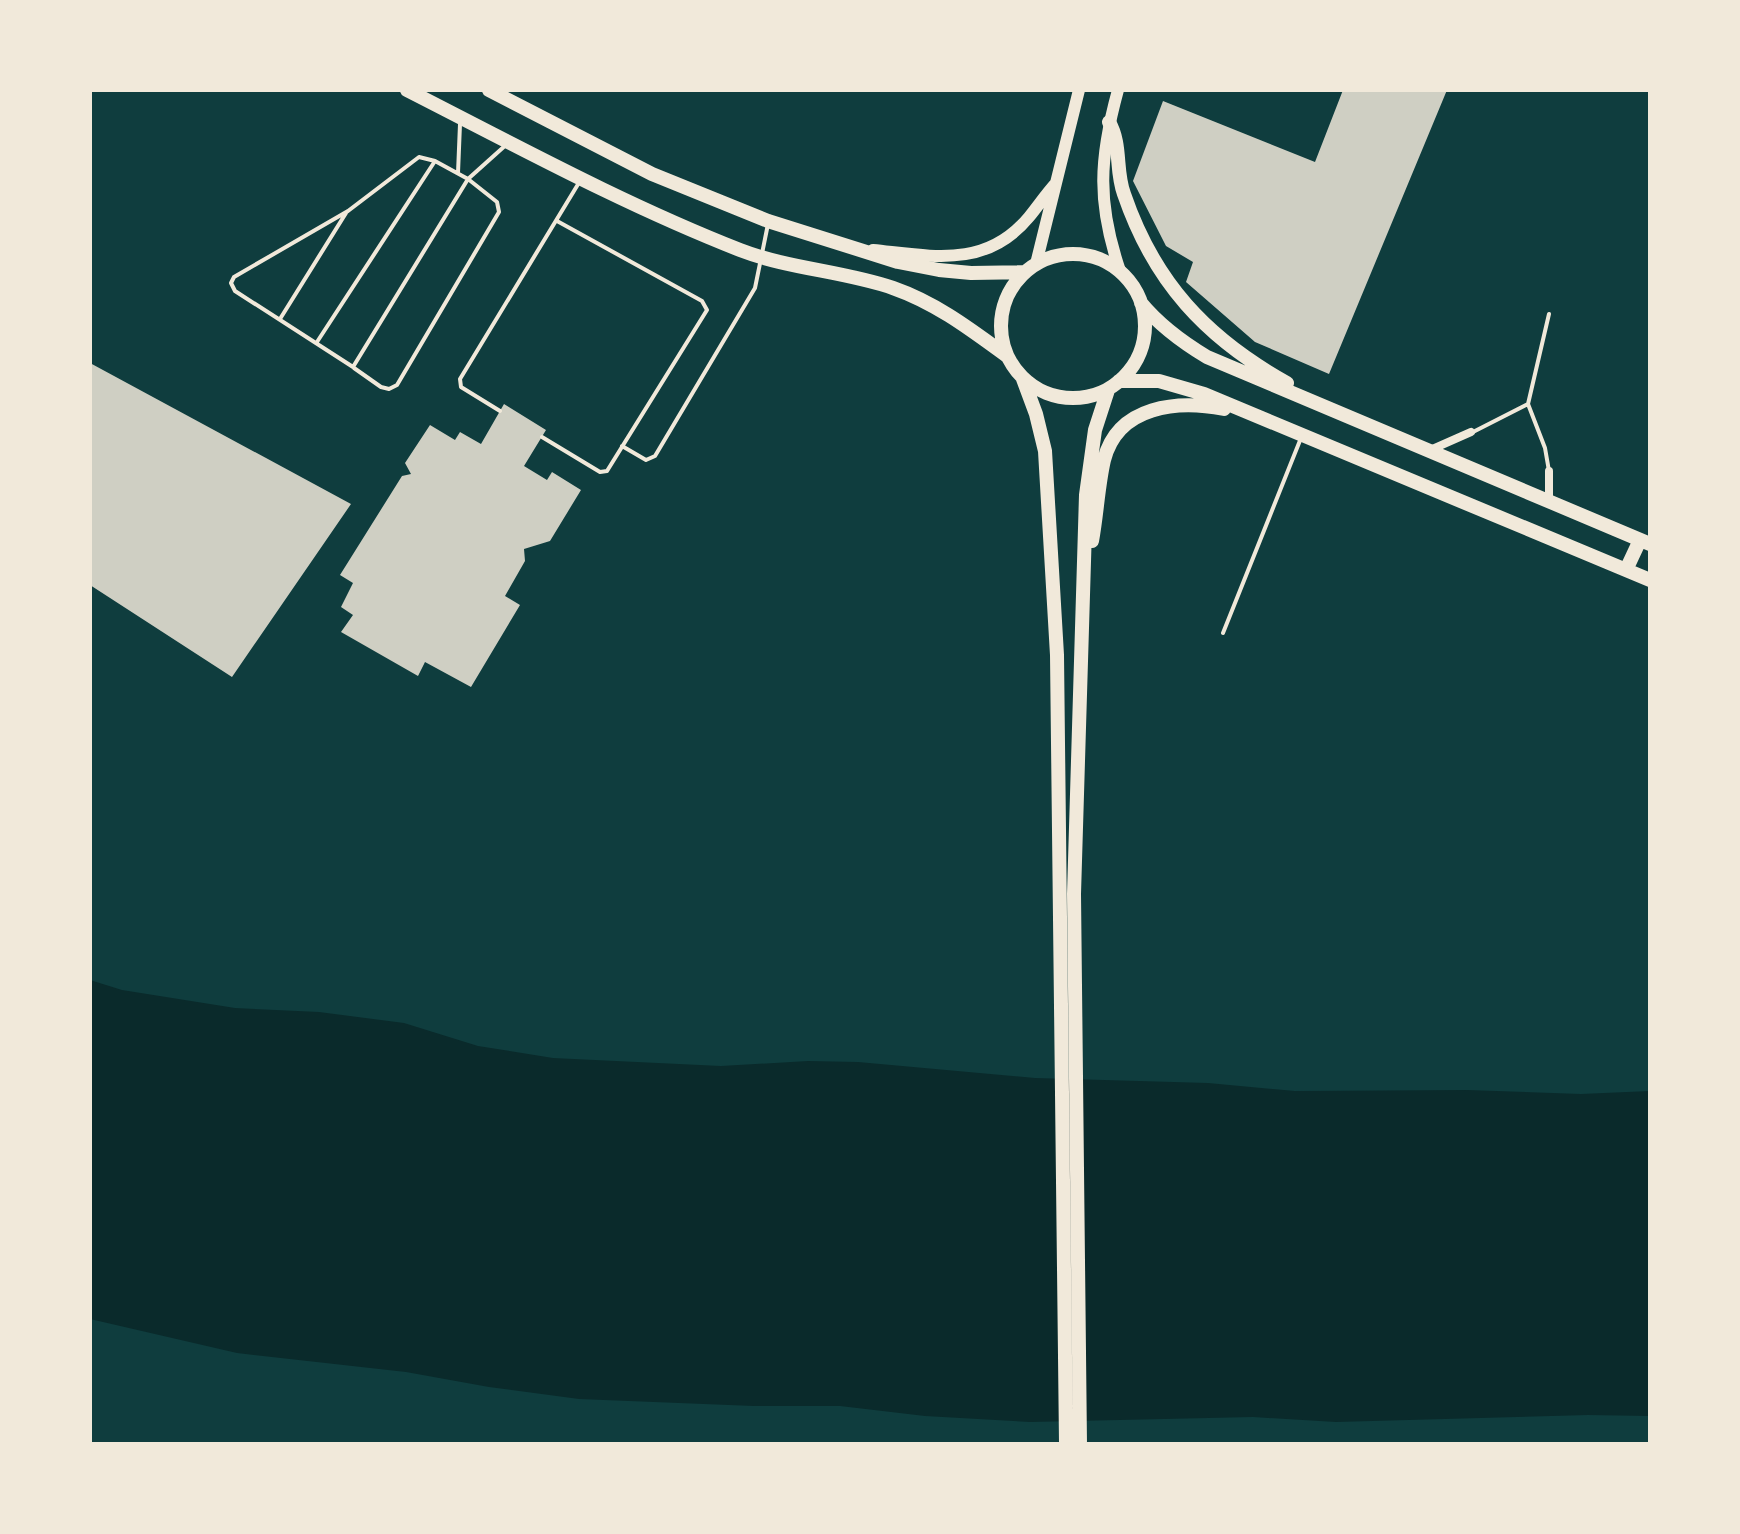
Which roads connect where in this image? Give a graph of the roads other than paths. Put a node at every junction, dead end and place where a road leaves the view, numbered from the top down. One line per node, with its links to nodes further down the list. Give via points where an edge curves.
1 (407, 90): 5 (main road)
2 (489, 90): 15 (main road, via 652,174)
3 (1079, 90): 12 (main road)
4 (1118, 90): 6 (main road)
5 (461, 117): 7 (main road); 9 (lane)
6 (1109, 122): 19 (main road, via 1102,190 1107,232); 30 (main road, via 1133,219 1180,300 1256,366)
7 (509, 142): 10 (lane); 11 (main road)
8 (435, 161): 9 (lane); 13 (lane, via 419,157); 23 (lane)
9 (458, 173): 10 (lane)
10 (468, 179): 25 (lane); 25 (lane, via 497,202 499,212 397,385 381,387)
11 (581, 179): 14 (lane); 17 (main road)
12 (1056, 183): 16 (main road, via 1013,233 976,254 939,257); 18 (main road)
13 (348, 211): 22 (lane); 22 (lane, via 234,277 235,291)
14 (557, 221): 29 (lane, via 460,379 461,387); 35 (lane, via 702,301 707,310)
15 (768, 221): 16 (main road); 17 (lane)
16 (860, 249): 18 (main road, via 939,270)
17 (761, 258): 24 (main road, via 891,287 942,309); 35 (lane, via 755,288 655,456 646,460)
18 (1030, 268): 19 (main road, via 1057,256 1080,254); 24 (main road, via 1009,292 1001,316)
19 (1120, 271): 20 (main road)
20 (1141, 303): 27 (main road, via 1145,321 1138,356); 30 (main road, via 1178,340 1207,357)
21 (1549, 314): 28 (lane)
22 (280, 319): 23 (lane)
23 (317, 342): 25 (lane)
24 (1007, 356): 26 (main road)
25 (353, 367)
26 (1023, 379): 27 (main road, via 1070,399); 44 (main road, via 1045,451)
27 (1114, 386): 31 (main road, via 1141,379 1171,384); 40 (main road, via 1095,430)
28 (1528, 404): 32 (lane); 37 (lane)
29 (500, 411)
30 (1332, 411): 36 (main road)
31 (1260, 415): 33 (main road); 40 (main road, via 1183,404 1160,406 1126,424 1111,440 1105,457 1092,542)
32 (1471, 432): 36 (street)
33 (1303, 435): 41 (main road); 43 (lane)
34 (542, 437): 35 (lane, via 600,472 607,471)
35 (622, 446)
36 (1428, 451): 38 (main road)
37 (1549, 471): 38 (street)
38 (1549, 502): 39 (main road)
39 (1645, 542): 41 (main road)
40 (1085, 555): 44 (main road)
41 (1626, 570): 42 (main road)
42 (1650, 580)
43 (1223, 633)
44 (1068, 894): 45 (main road); 46 (main road)
45 (1066, 1444)
46 (1080, 1444)

